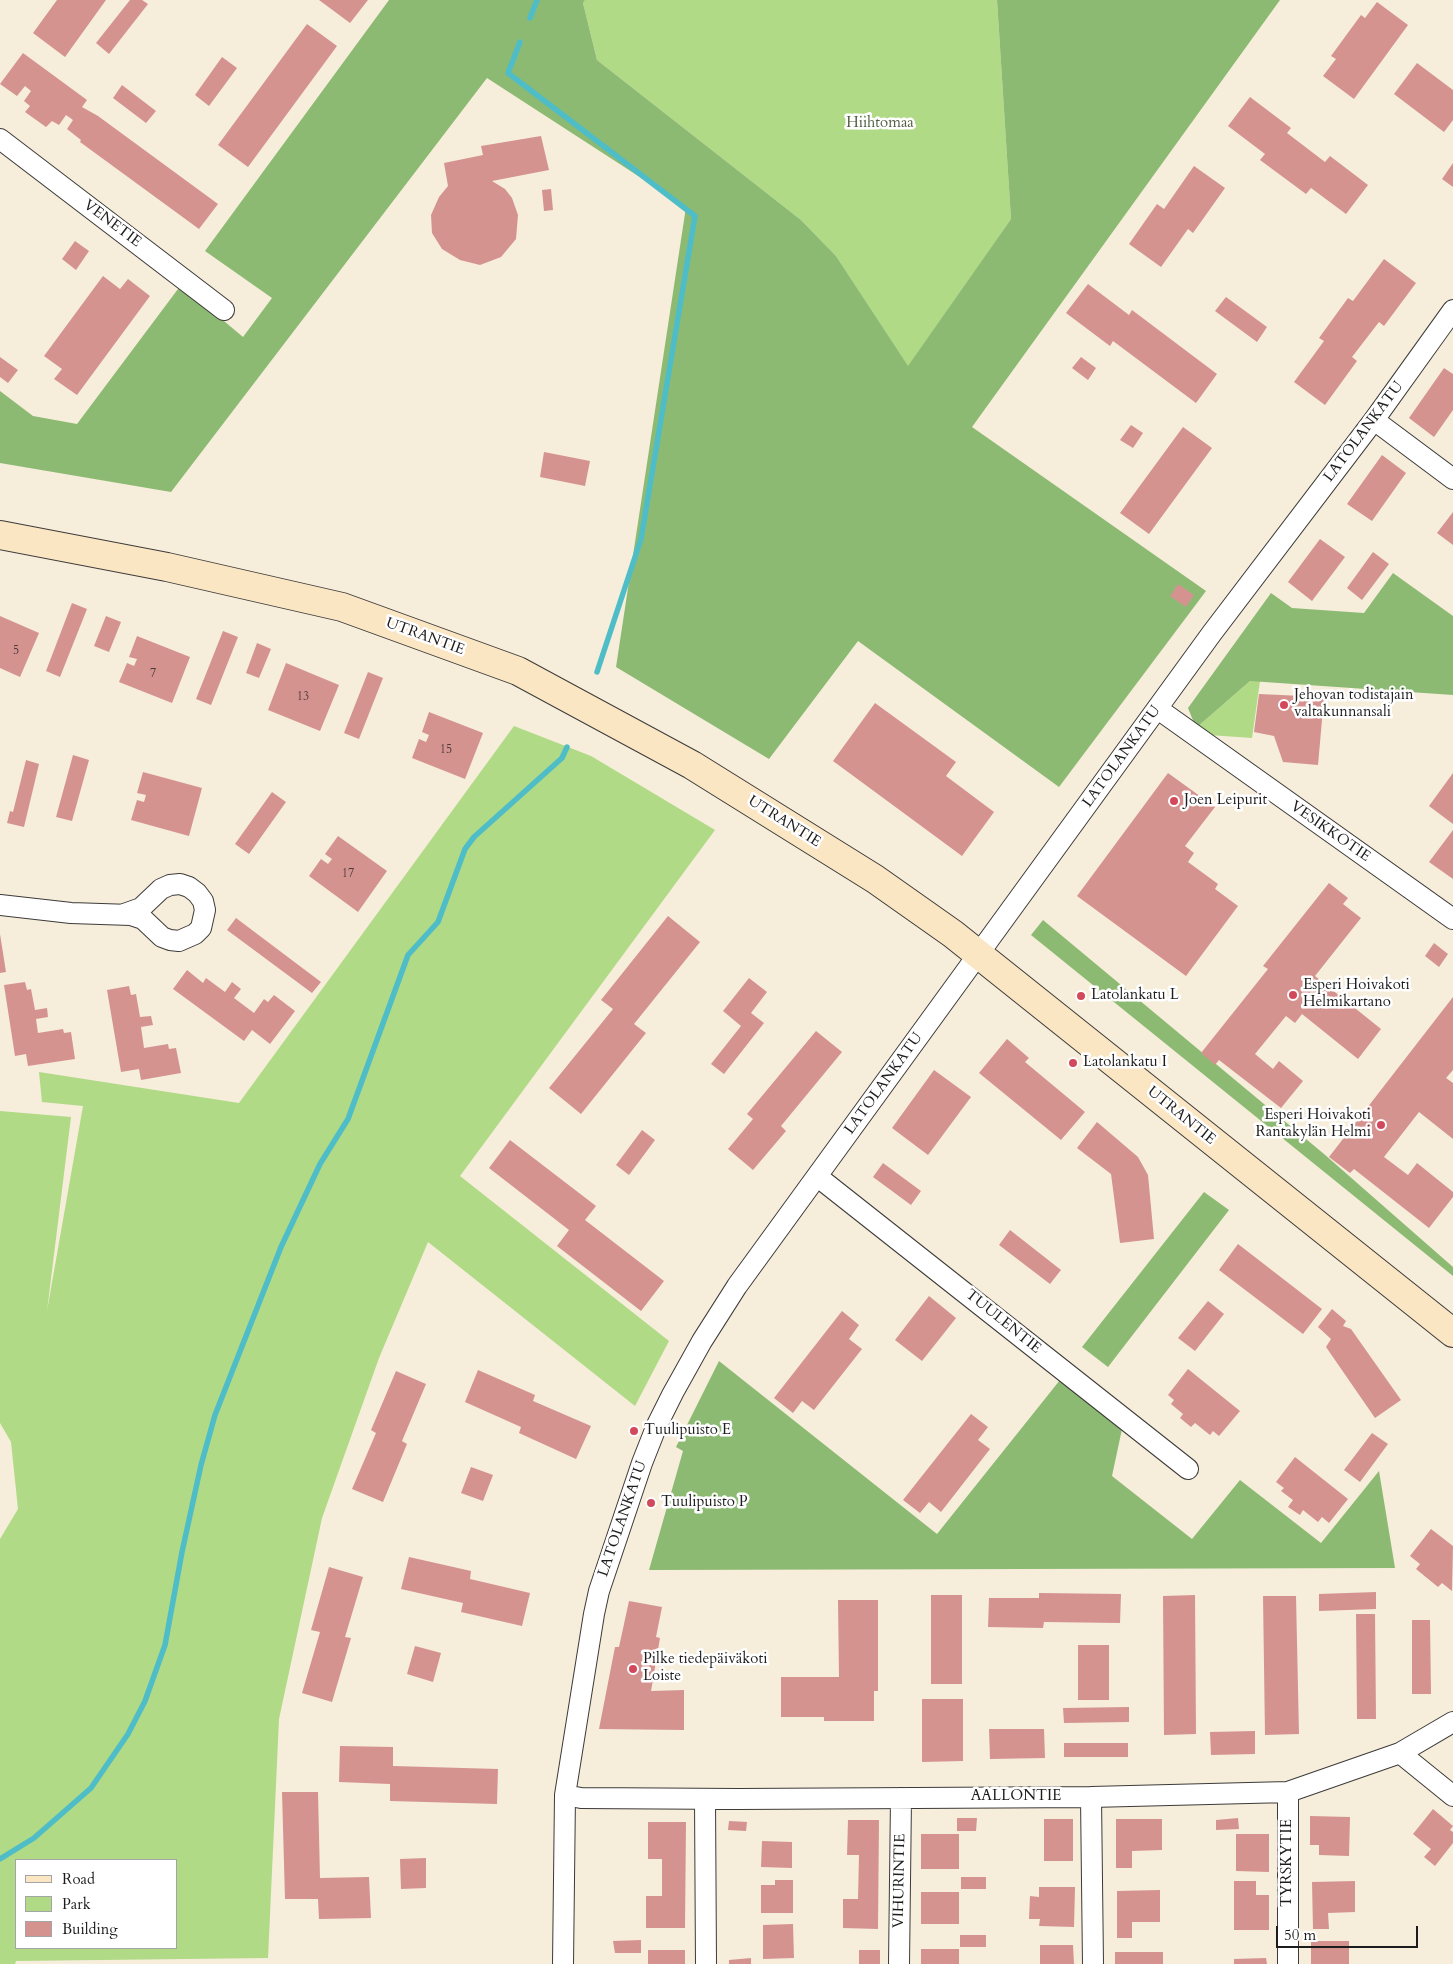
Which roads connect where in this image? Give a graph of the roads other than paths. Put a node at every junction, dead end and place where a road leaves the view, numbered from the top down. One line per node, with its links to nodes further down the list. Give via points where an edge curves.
1 (0, 139): 2 (street, VENETIE)
2 (224, 310)
3 (1453, 310): 4 (street, LATOLANKATU)
4 (1374, 420): 5 (street); 7 (street, LATOLANKATU)
5 (1453, 479)
6 (0, 535): 13 (main road, UTRANTIE, via 167,567 342,607 518,671 692,765 875,879)
7 (1158, 709): 11 (street, VESIKKOTIE); 13 (street, LATOLANKATU)
8 (154, 896): 10 (street, via 140,908); 12 (street, via 148,915); 12 (street, via 160,889 180,884 197,893 205,910 201,928 188,939 170,940)
9 (0, 905): 10 (street, via 70,913)
10 (124, 914): 12 (street, via 143,920)
11 (1453, 919)
12 (155, 931)
13 (978, 954): 14 (street, LATOLANKATU); 15 (main road, UTRANTIE)
14 (818, 1176): 16 (street, TUULENTIE); 20 (street, LATOLANKATU, via 732,1294 657,1424 599,1590)
15 (1453, 1333)
16 (1188, 1469)
17 (1453, 1722): 18 (street, AALLONTIE)
18 (1400, 1753): 19 (street, AALLONTIE); 21 (street)
19 (1288, 1792): 22 (street, AALLONTIE); 29 (street, TYRSKYTIE)
20 (565, 1795): 24 (street, AALLONTIE); 25 (street, LATOLANKATU)
21 (1453, 1796)
22 (1091, 1797): 23 (street, AALLONTIE); 28 (street)
23 (901, 1798): 24 (street, AALLONTIE); 27 (street, VIHURINTIE)
24 (705, 1800): 26 (street)
25 (562, 1964)
26 (706, 1964)
27 (899, 1964)
28 (1093, 1964)
29 (1288, 1964)

